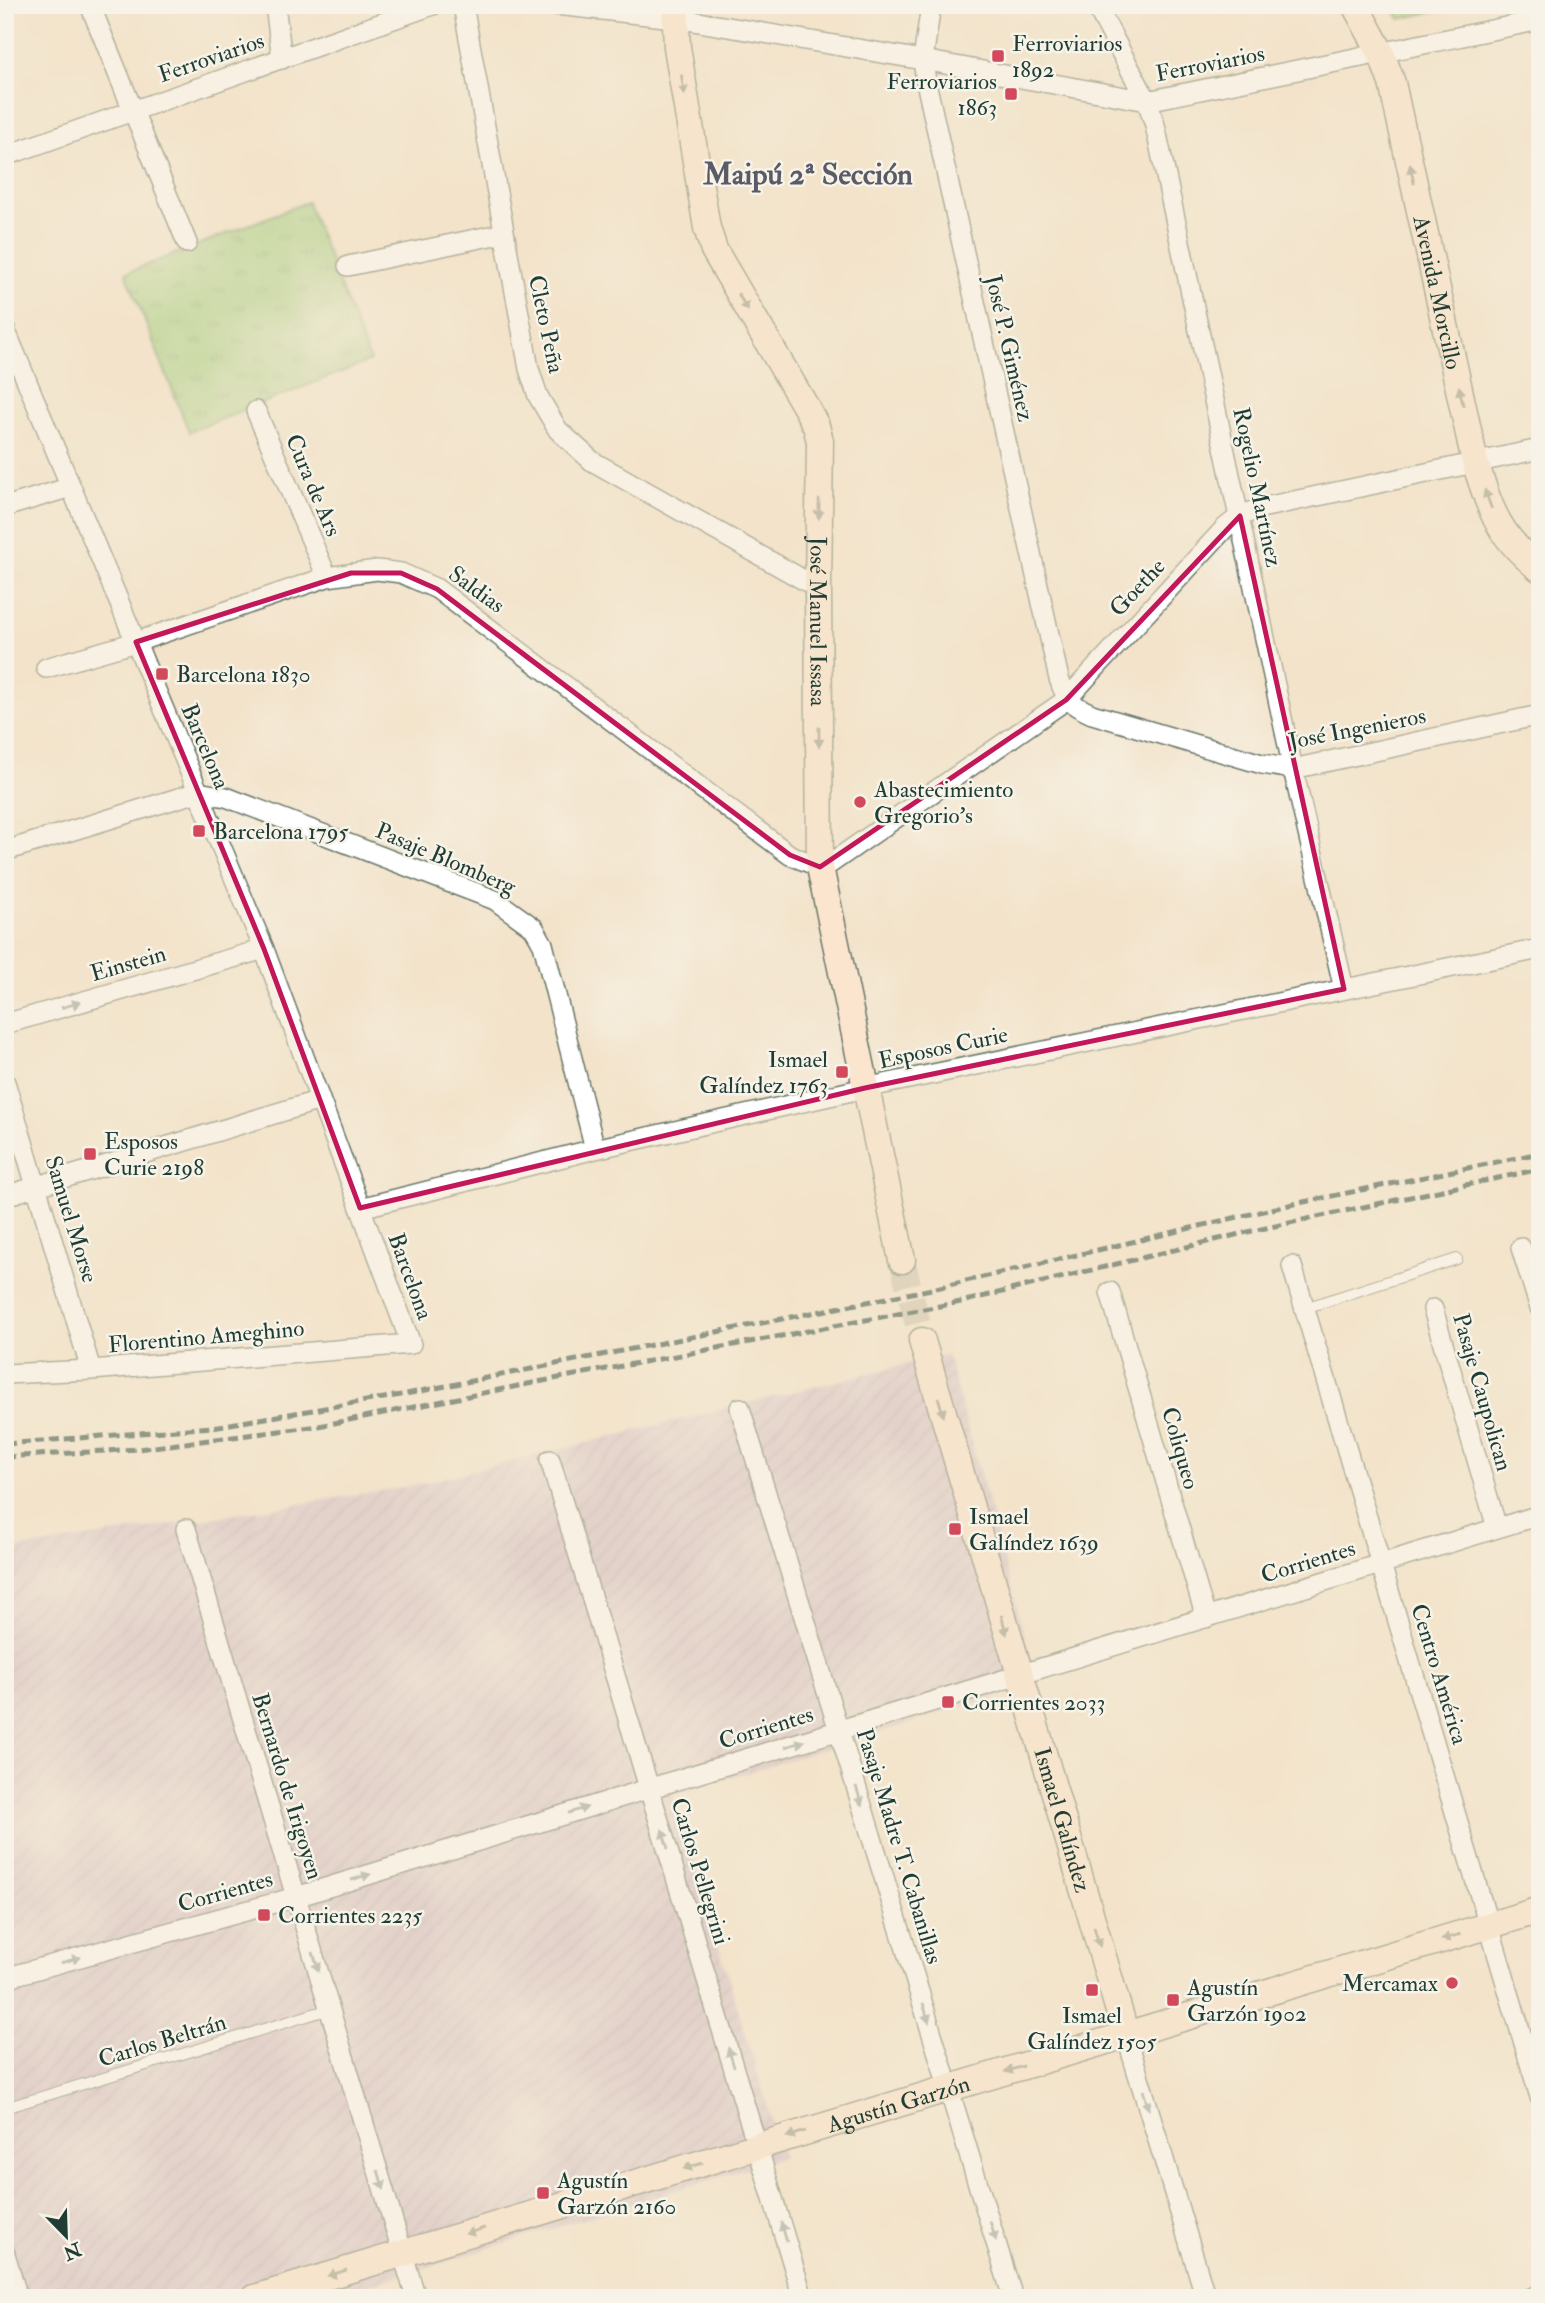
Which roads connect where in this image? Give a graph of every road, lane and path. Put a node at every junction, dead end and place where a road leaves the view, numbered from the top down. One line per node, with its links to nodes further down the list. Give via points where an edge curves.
1 (90, 5): 15 (street)
2 (275, 5): 12 (street)
3 (433, 5): 12 (street, Ferroviarios)
4 (463, 5): 17 (street, Cleto Peña)
5 (556, 5): 9 (street, Ferroviarios)
6 (931, 5): 13 (street, José P. Giménez)
7 (1096, 5): 14 (street, Rogelio Martínez)
8 (1355, 5): 11 (main road, Avenida Morcillo)
9 (675, 11): 13 (street, Ferroviarios); 29 (main road, José Manuel Issasa, one-way to 29, via 677,47 714,250 807,409 820,441)
10 (1540, 20): 11 (street, Ferroviarios)
11 (1381, 53): 14 (street, Ferroviarios); 23 (main road, Avenida Morcillo, one-way to 11, via 1392,83)
12 (282, 59): 15 (street, Ferroviarios)
13 (923, 60): 14 (street, Ferroviarios); 32 (street, José P. Giménez)
14 (1147, 101): 26 (street, Rogelio Martínez)
15 (134, 110): 16 (street, Ferroviarios); 18 (street)
16 (5, 156)
17 (504, 233): 19 (street); 29 (street, Cleto Peña, via 528,369 558,430 592,461)
18 (187, 243)
19 (348, 266)
20 (6, 334): 24 (street, Barcelona)
21 (256, 411): 28 (street, Cura de Ars)
22 (1540, 449): 23 (street, Goethe)
23 (1475, 463): 26 (street, Goethe); 27 (main road, Avenida Morcillo, one-way to 23, via 1504,534)
24 (71, 487): 25 (street); 30 (street, Barcelona)
25 (5, 506)
26 (1240, 516): 32 (street, Goethe); 34 (street, Rogelio Martínez)
27 (1540, 569)
28 (327, 578): 30 (street, Saldias); 37 (street, Saldias, via 377,570 401,573 438,589 790,855)
29 (818, 588): 37 (main road, José Manuel Issasa, one-way to 37)
30 (136, 642): 31 (street, Saldias); 35 (street, Barcelona)
31 (46, 668)
32 (1066, 699): 34 (street, José Ingenieros, via 1092,713 1262,764); 37 (street, Goethe)
33 (1540, 715): 34 (street, José Ingenieros)
34 (1293, 769): 40 (street, Rogelio Martínez)
35 (198, 792): 36 (street); 38 (street, Barcelona); 45 (street, Pasaje Blomberg, via 226,797 495,900 534,928 549,964)
36 (5, 850)
37 (820, 867): 43 (main road, José Manuel Issasa)
38 (264, 949): 41 (street, Einstein, one-way to 38); 44 (street, Barcelona)
39 (1540, 949): 40 (street, Esposos Curie)
40 (1344, 989): 43 (street, Esposos Curie)
41 (5, 1024)
42 (5, 1082): 46 (street, Samuel Morse)
43 (865, 1088): 45 (street, Esposos Curie); 51 (main road, José Manuel Issasa)
44 (320, 1100): 46 (street); 48 (street, Barcelona)
45 (595, 1149): 48 (street, Esposos Curie)
46 (36, 1187): 47 (street); 59 (street, Samuel Morse)
47 (5, 1196)
48 (360, 1208): 58 (street, Barcelona)
49 (1521, 1248): 55 (street)
50 (1457, 1259): 54 (lane)
51 (902, 1260)
52 (1292, 1266): 54 (street, Centro América)
53 (1110, 1292): 67 (street, Coliqueo)
54 (1305, 1308): 66 (street, Centro América)
55 (1540, 1308)
56 (1433, 1309): 64 (street, Pasaje Caupolican)
57 (922, 1341): 68 (main road, Ismael Galíndez, one-way to 68)
58 (411, 1344): 59 (street, Florentino Ameghino)
59 (91, 1370): 60 (street, Florentino Ameghino)
60 (5, 1374)
61 (740, 1408): 69 (street, Pasaje Madre T. Cabanillas)
62 (550, 1460): 70 (street, Carlos Pellegrini)
63 (1540, 1515): 64 (street, Corrientes)
64 (1497, 1528): 66 (street, Corrientes)
65 (186, 1529): 71 (street, Bernardo de Irigoyen)
66 (1381, 1564): 67 (street, Corrientes); 73 (street, Centro América)
67 (1206, 1618): 68 (street, Corrientes)
68 (1018, 1675): 69 (street, Corrientes); 76 (main road, Ismael Galíndez, one-way to 76)
69 (839, 1730): 70 (street, Corrientes, one-way to 69); 77 (street, Pasaje Madre T. Cabanillas, one-way to 77)
70 (650, 1788): 71 (street, Corrientes, one-way to 70); 80 (street, Carlos Pellegrini, one-way to 70)
71 (296, 1897): 74 (street, Corrientes, one-way to 71); 75 (street, Bernardo de Irigoyen, one-way to 75)
72 (1540, 1910): 73 (main road, Agustín Garzón)
73 (1489, 1926): 76 (main road, Agustín Garzón, one-way to 76); 78 (street, Centro América)
74 (5, 1978)
75 (330, 2009): 79 (lane, Carlos Beltrán); 81 (street, Bernardo de Irigoyen, one-way to 81)
76 (1126, 2035): 77 (main road, Agustín Garzón, one-way to 77); 89 (street, Ismael Galíndez, one-way to 89)
77 (949, 2088): 80 (main road, Agustín Garzón, one-way to 80); 88 (street, Pasaje Madre T. Cabanillas, one-way to 88)
78 (1540, 2097)
79 (5, 2108)
80 (758, 2146): 81 (main road, Agustín Garzón, one-way to 81); 87 (street, Carlos Pellegrini, one-way to 80)
81 (403, 2253): 85 (main road, Agustín Garzón, one-way to 85); 86 (street, Bernardo de Irigoyen)
82 (5, 2254): 84 (street)
83 (1540, 2295): 90 (street)
84 (19, 2298)
85 (255, 2298)
86 (416, 2298)
87 (803, 2298)
88 (1013, 2298)
89 (1206, 2298)
90 (1531, 2298)

